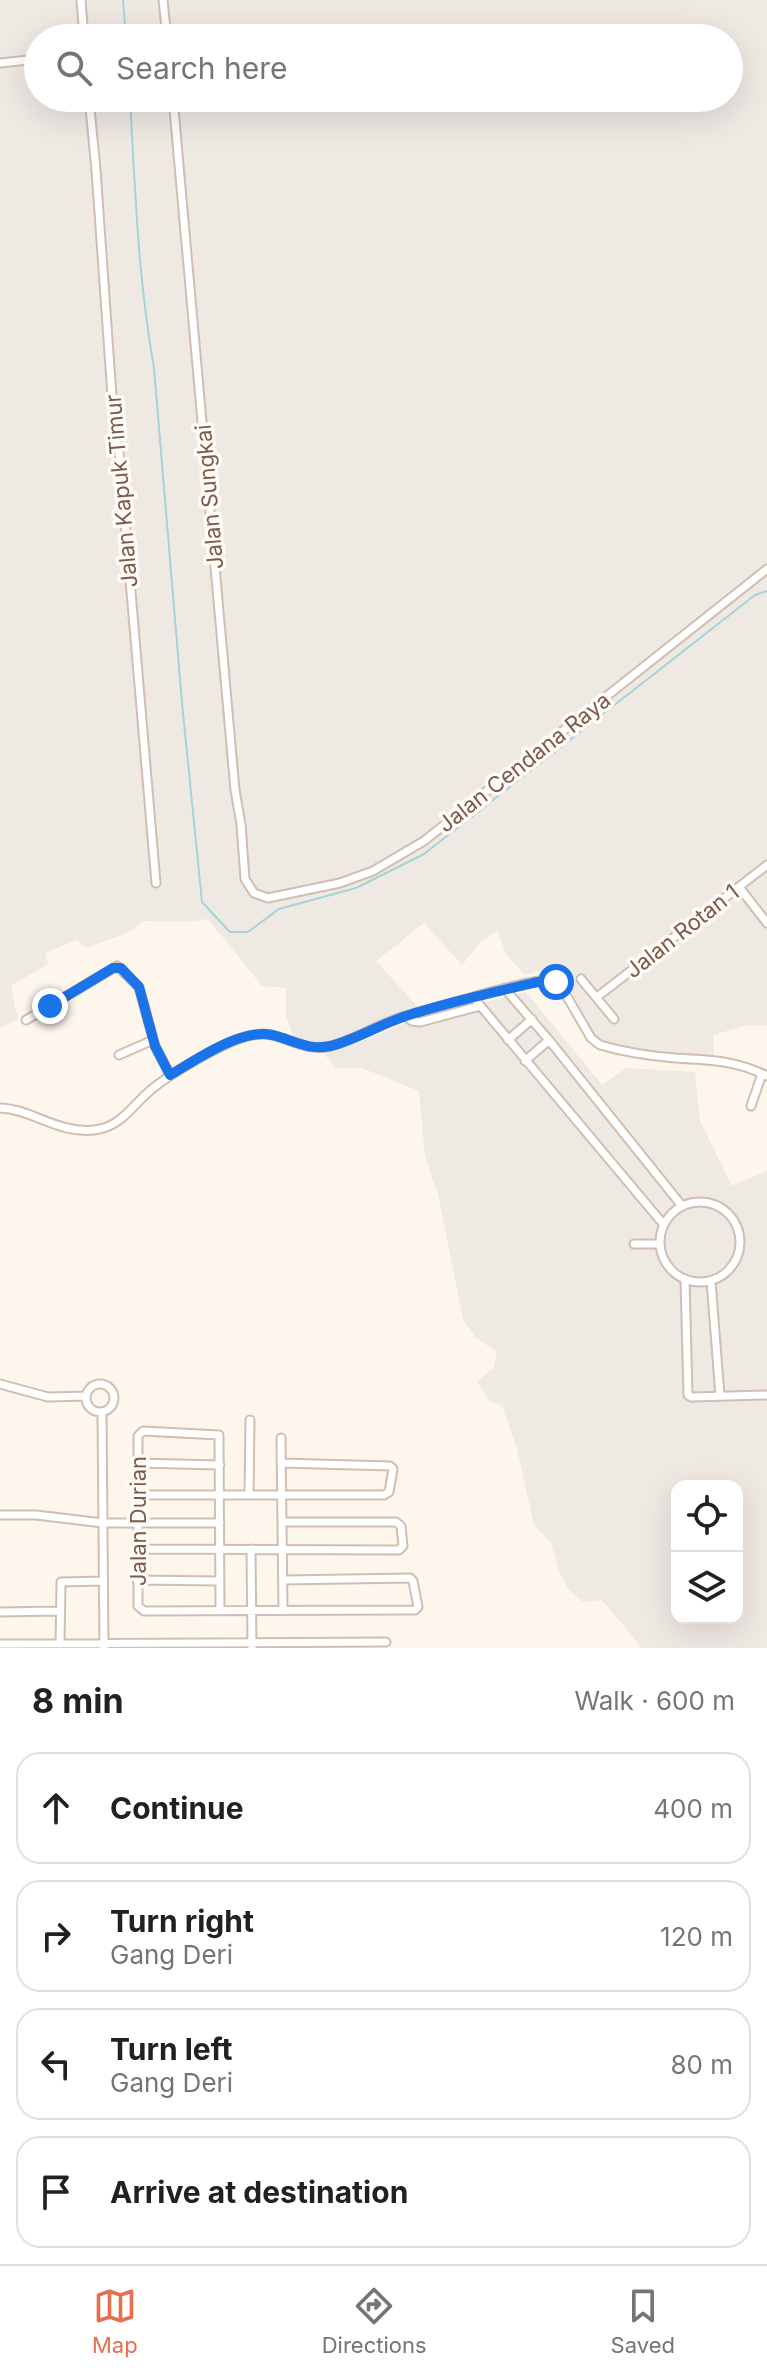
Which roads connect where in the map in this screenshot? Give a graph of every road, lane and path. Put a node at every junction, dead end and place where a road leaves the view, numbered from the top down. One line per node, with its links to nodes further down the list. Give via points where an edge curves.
1 (81, 0): 3 (street)
2 (163, 0): 4 (street)
3 (83, 24)
4 (166, 24)
5 (24, 60): 6 (street)
6 (0, 63)
7 (90, 112): 11 (street, Jalan Kapuk Timur)
8 (174, 112): 13 (street, Jalan Sungkai, via 235,790 245,879)
9 (766, 571): 13 (street, Jalan Cendana Raya, via 410,850 340,883 268,898)
10 (767, 865): 12 (street, Jalan Rotan 1)
11 (156, 883)
12 (739, 887): 14 (street); 18 (street, Jalan Rotan 1)
13 (254, 893)
14 (767, 923)
15 (581, 979): 18 (street)
16 (505, 989): 17 (street); 21 (street); 30 (street, via 556,982 600,1045 718,1060)
17 (473, 997): 19 (street); 20 (street)
18 (597, 997): 22 (street)
19 (480, 1006): 20 (street, via 420,1022); 25 (street)
20 (406, 1016): 29 (street, via 323,1047 258,1033)
21 (532, 1019): 25 (street); 26 (street)
22 (614, 1019)
23 (26, 1020): 24 (street, via 117,966 139,987)
24 (153, 1040): 27 (street); 29 (street)
25 (508, 1040): 28 (street)
26 (549, 1040): 28 (street); 33 (street)
27 (119, 1055)
28 (525, 1061): 34 (street)
29 (170, 1075): 32 (street, via 121,1120 92,1131)
30 (765, 1075): 31 (street)
31 (751, 1106)
32 (0, 1108)
33 (682, 1206): 34 (street); 38 (street, via 715,1205 737,1228 736,1260)
34 (664, 1225): 36 (street)
35 (634, 1244): 36 (street)
36 (660, 1244): 37 (street, via 669,1268)
37 (685, 1280): 38 (street); 42 (street, via 688,1395)
38 (711, 1281): 42 (street)
39 (0, 1384): 41 (street, via 48,1397)
40 (767, 1395): 42 (street)
41 (86, 1396): 43 (street, via 89,1407); 43 (street, via 98,1384 111,1389 113,1403)
42 (720, 1396)
43 (102, 1412): 55 (street)
44 (250, 1420): 51 (street)
45 (281, 1438): 47 (street)
46 (137, 1463): 48 (street); 48 (street, Jalan Durian, via 143,1431 217,1433); 49 (street, Jalan Durian)
47 (281, 1463): 52 (street); 52 (street, via 393,1469 384,1495)
48 (220, 1465): 50 (street)
49 (137, 1495): 50 (street); 57 (street, Jalan Durian)
50 (220, 1495): 51 (street); 56 (street)
51 (249, 1495): 52 (street)
52 (282, 1495): 54 (street)
53 (0, 1515): 55 (street)
54 (282, 1522): 60 (street); 60 (street, via 396,1522 403,1546)
55 (103, 1523): 57 (street); 64 (street)
56 (220, 1523): 57 (street); 61 (street)
57 (138, 1524): 58 (street, Jalan Durian)
58 (138, 1549): 61 (street); 62 (street, Jalan Durian)
59 (251, 1549): 60 (street); 61 (street); 67 (street)
60 (282, 1549): 63 (street)
61 (219, 1550): 65 (street)
62 (137, 1580): 65 (street); 66 (street, Jalan Durian, via 138,1606 144,1611)
63 (283, 1580): 68 (street); 68 (street, via 410,1578 418,1607)
64 (102, 1581): 69 (street, via 61,1582); 75 (street)
65 (219, 1581): 66 (street)
66 (220, 1610): 67 (street)
67 (252, 1610): 68 (street); 74 (street)
68 (283, 1610)
69 (59, 1611): 70 (street); 73 (street)
70 (0, 1612)
71 (386, 1642): 74 (street)
72 (0, 1644): 73 (street)
73 (60, 1644): 75 (street)
74 (252, 1645): 75 (street)
75 (104, 1646)

